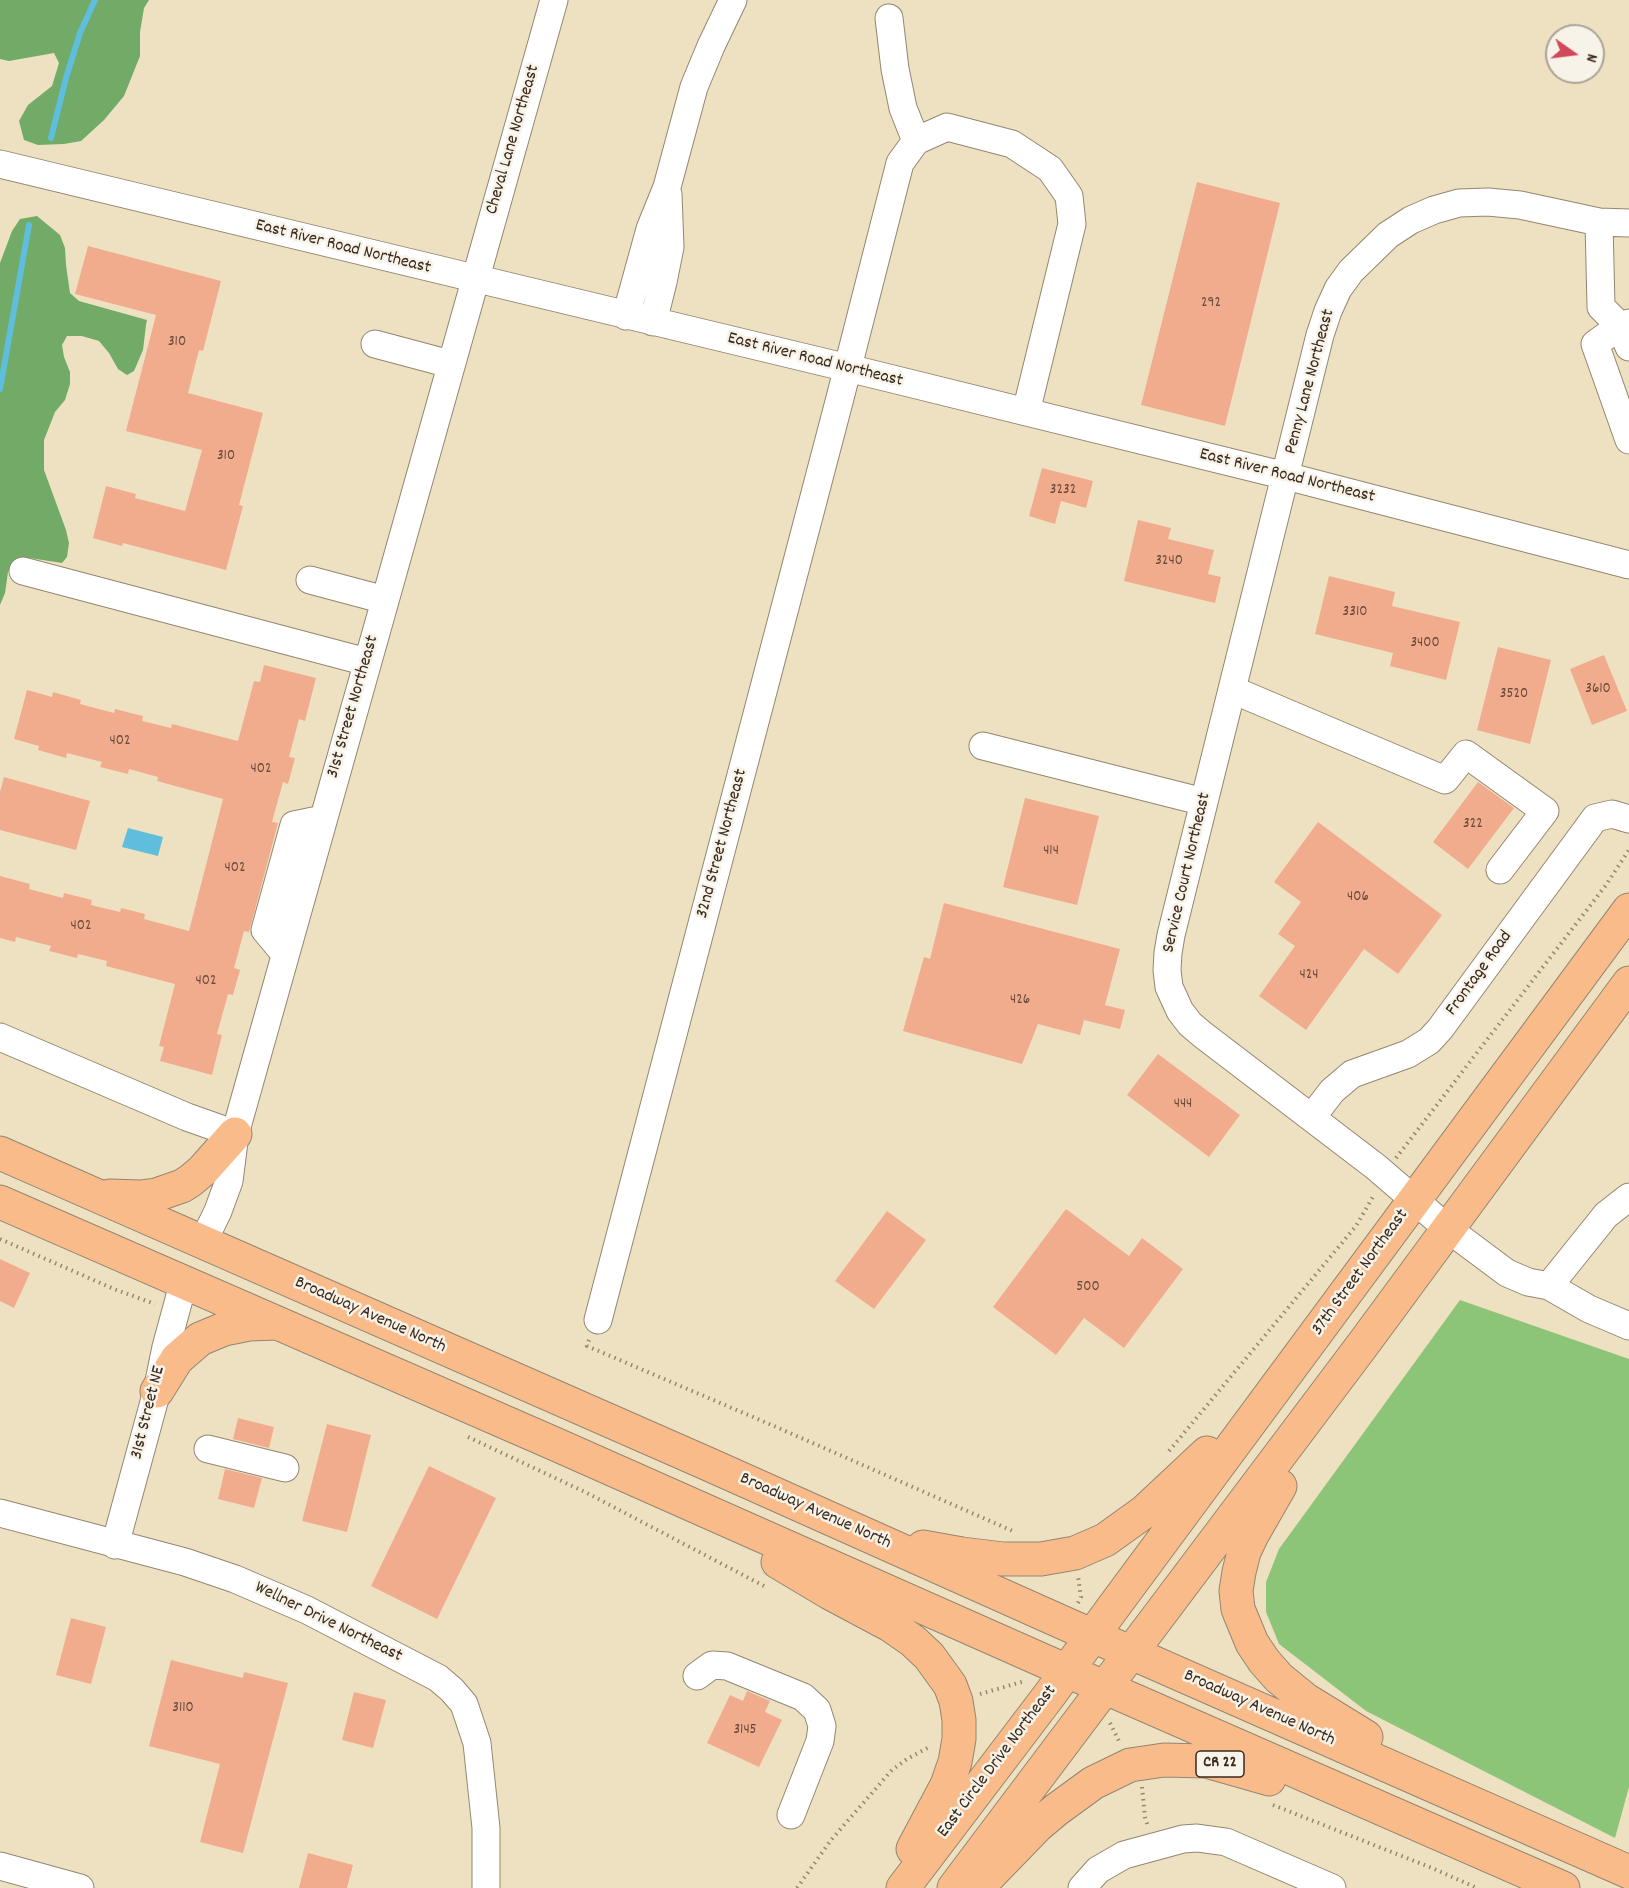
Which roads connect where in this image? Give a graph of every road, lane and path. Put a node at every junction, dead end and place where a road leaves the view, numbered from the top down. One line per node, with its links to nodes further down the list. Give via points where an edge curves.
1 (554, 0): 9 (street, Cheval Lane Northeast)
2 (733, 0): 6 (street, via 694,87)
3 (890, 18): 4 (street, via 903,108)
4 (916, 141): 15 (street, 32nd Street Northeast, via 900,163); 16 (street, via 947,127 1012,144 1050,169 1069,196 1072,224)
5 (0, 164): 9 (street, East River Road Northeast)
6 (667, 187): 10 (street, via 650,229); 11 (street, via 670,247)
7 (1599, 222): 8 (street, Penny Lane Northeast); 12 (street, via 1601,307); 18 (street, Penny Lane Northeast, via 1520,205 1459,203 1411,220 1388,235 1351,271 1328,311)
8 (1629, 223)
9 (474, 280): 10 (street, East River Road Northeast); 14 (street, 31st Street Northeast)
10 (626, 316): 11 (street, East River Road Northeast)
11 (653, 322): 15 (street, East River Road Northeast)
12 (1626, 332): 17 (street, via 1595,344)
13 (375, 344): 14 (street)
14 (450, 364): 22 (street, 31st Street Northeast)
15 (848, 368): 16 (street, East River Road Northeast); 51 (street, 32nd Street Northeast)
16 (1026, 412): 18 (street, East River Road Northeast)
17 (1629, 440)
18 (1286, 476): 19 (street, East River Road Northeast); 24 (street, Service Court Northeast)
19 (1629, 565)
20 (22, 571): 23 (street)
21 (310, 580): 22 (street)
22 (385, 600): 23 (street, 31st Street Northeast)
23 (367, 662): 36 (street, 31st Street Northeast)
24 (1233, 690): 26 (street, Service Court Northeast); 28 (street, via 1445,780 1466,754 1545,811)
25 (983, 746): 26 (street)
26 (1204, 802): 35 (street, Service Court Northeast, via 1168,954 1169,987 1190,1024)
27 (1629, 819): 30 (street, Frontage Road, via 1612,814 1595,818)
28 (1522, 841): 30 (street); 31 (street)
29 (1629, 850): 38 (path)
30 (1558, 868): 35 (street, Frontage Road, via 1429,1041 1408,1054 1352,1074 1332,1090)
31 (1500, 870)
32 (1629, 910): 41 (main road, 37th Street Northeast)
33 (1629, 983): 43 (main road)
34 (0, 1037): 36 (street)
35 (1312, 1118): 38 (street, Service Court Northeast)
36 (235, 1134): 39 (main road, via 190,1181 170,1191 141,1197); 45 (street, 31st Street Northeast, via 229,1181)
37 (0, 1154): 39 (main road, Broadway Avenue North)
38 (1386, 1175): 41 (street, Service Court Northeast); 60 (path, via 1356,1226)
39 (95, 1194): 45 (main road, Broadway Avenue North)
40 (1629, 1197): 49 (street, via 1606,1215)
41 (1415, 1200): 43 (street, Service Court Northeast); 54 (main road, 37th Street Northeast)
42 (0, 1202): 46 (main road)
43 (1448, 1229): 49 (street, Service Court Northeast, via 1507,1274); 55 (main road)
44 (0, 1239): 50 (path)
45 (203, 1242): 46 (main road, via 175,1254); 47 (main road, Broadway Avenue North)
46 (124, 1256): 48 (main road)
47 (259, 1267): 48 (main road, via 212,1268); 64 (main road, Broadway Avenue North)
48 (184, 1281): 52 (main road); 57 (street, 31st Street NE)
49 (1549, 1286): 53 (street, Service Court Northeast)
50 (152, 1303)
51 (598, 1320)
52 (278, 1323): 57 (main road, via 224,1329 200,1339 177,1359); 62 (main road)
53 (1629, 1326)
54 (1321, 1327): 64 (main road, via 1167,1492 1121,1530 1075,1554 1003,1559); 68 (main road, 37th Street Northeast)
55 (1364, 1343): 69 (main road); 77 (main road, via 1252,1534 1239,1572 1238,1609 1264,1661 1306,1700)
56 (587, 1346): 65 (path)
57 (157, 1391): 66 (street, 31st Street NE)
58 (461, 1434): 67 (path, via 585,1492)
59 (208, 1449): 61 (street)
60 (1166, 1454)
61 (285, 1468)
62 (645, 1483): 70 (main road); 85 (main road, via 890,1625 929,1656 950,1685 960,1720 955,1762)
63 (0, 1513): 66 (street, Wellner Drive Northeast)
64 (857, 1532): 68 (main road, Broadway Avenue North)
65 (1022, 1536)
66 (115, 1545): 83 (street, Wellner Drive Northeast, via 211,1571 281,1598 438,1678 452,1690 464,1704 477,1743 486,1828)
67 (771, 1589)
68 (1093, 1636): 69 (main road, Broadway Avenue North); 70 (main road, East Circle Drive Northeast)
69 (1131, 1653): 72 (main road); 77 (main road, Broadway Avenue North)
70 (1067, 1671): 72 (main road, CR 22); 86 (main road, East Circle Drive Northeast)
71 (697, 1676): 76 (street, via 712,1665 727,1666 803,1697 818,1710 820,1741)
72 (1105, 1688): 79 (main road, CR 22); 87 (main road)
73 (935, 1742): 84 (path, via 892,1770 831,1840)
74 (1141, 1783): 78 (path)
75 (1270, 1804): 91 (path)
76 (791, 1815)
77 (1503, 1816): 81 (main road, Broadway Avenue North)
78 (1150, 1830)
79 (1493, 1858): 88 (main road, CR 22, via 1226,1766 1206,1761 1164,1760 1121,1769 1093,1783 1037,1826); 92 (main road, CR 22)
80 (0, 1866): 82 (street)
81 (1629, 1872)
82 (80, 1888)
83 (486, 1888)
84 (797, 1888)
85 (891, 1888)
86 (903, 1888)
87 (954, 1888)
88 (977, 1888)
89 (1082, 1888): 90 (street, via 1098,1870 1124,1855 1197,1838 1226,1842)
90 (1332, 1888)
91 (1477, 1888)
92 (1563, 1888)

